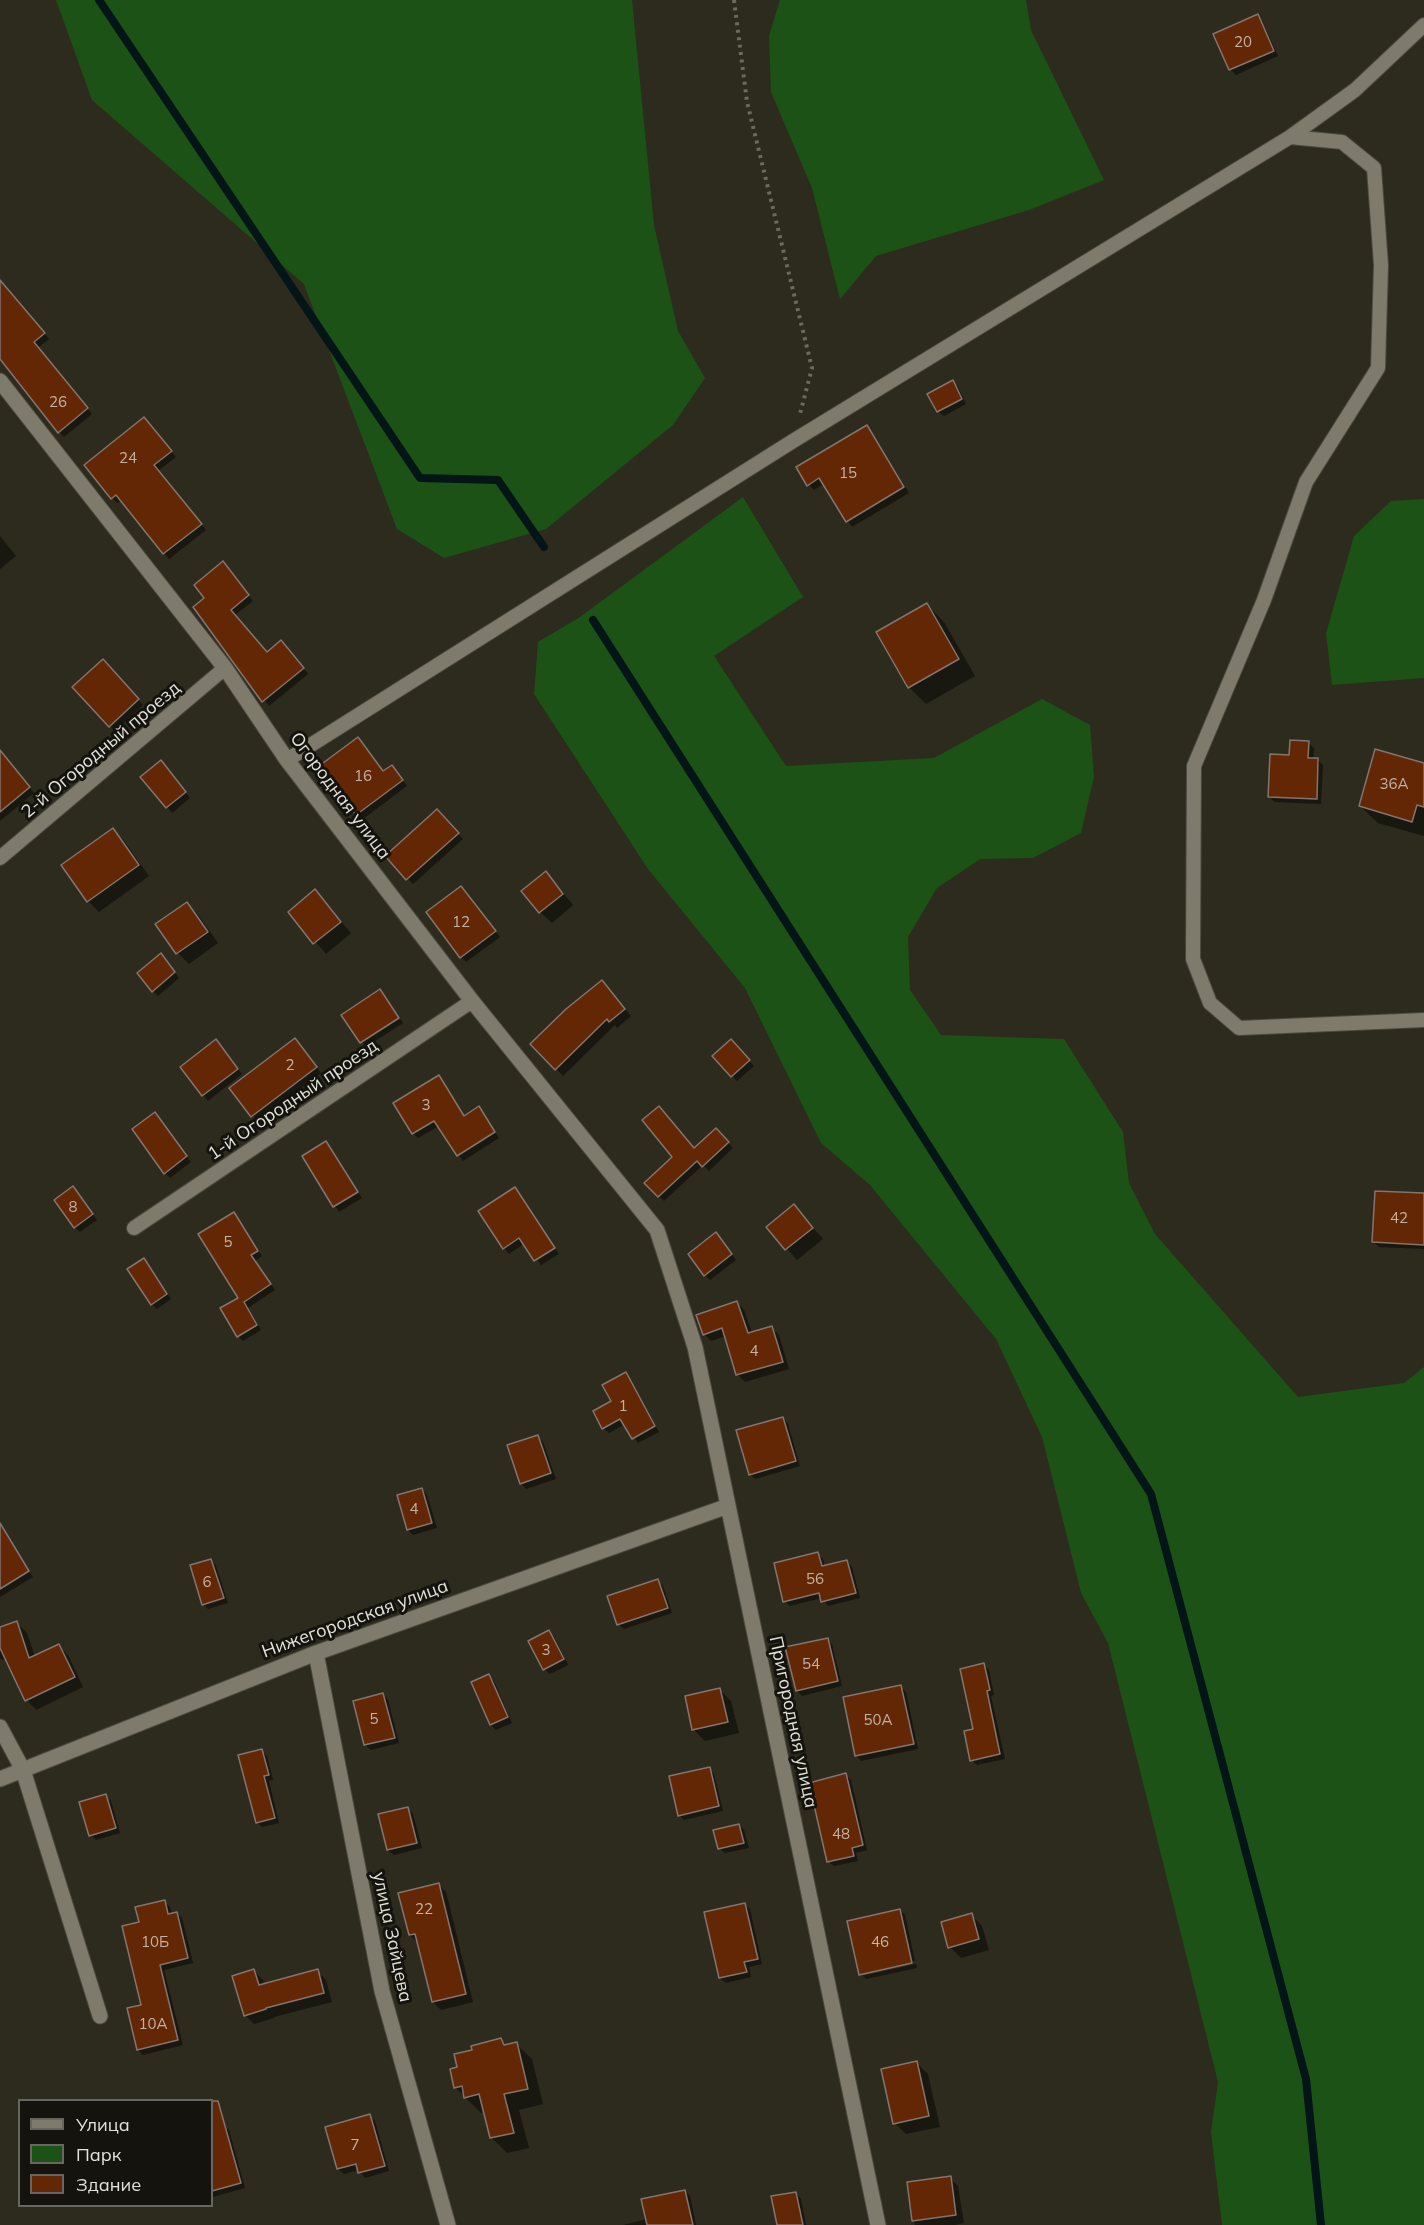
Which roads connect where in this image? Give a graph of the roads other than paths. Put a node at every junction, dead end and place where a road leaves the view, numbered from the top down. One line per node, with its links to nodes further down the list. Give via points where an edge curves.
1 (1424, 26): 2 (lane, via 1355,90)
2 (1290, 137): 5 (lane, via 794,441); 8 (lane, via 1342,142 1374,168 1381,265 1378,368 1306,482 1264,600 1194,766 1193,959 1210,1003 1239,1028)
3 (0, 381): 4 (street, Огородная улица)
4 (225, 669): 5 (street, Огородная улица); 6 (lane, 2-й Огородный проезд)
5 (287, 760): 7 (street, Огородная улица)
6 (0, 858)
7 (472, 1001): 9 (lane, 1-й Огородный проезд); 10 (street, Огородная улица)
8 (1424, 1020)
9 (134, 1228)
10 (657, 1230): 11 (street, Пригородная улица, via 695,1347)
11 (728, 1506): 12 (street, Нижегородская улица); 18 (street, Пригородная улица)
12 (316, 1653): 14 (street, Нижегородская улица); 17 (street, улица Зайцева, via 382,1991)
13 (0, 1727): 14 (street)
14 (23, 1770): 15 (street, Нижегородская улица); 16 (street)
15 (0, 1779)
16 (100, 2016)
17 (448, 2225)
18 (878, 2225)

